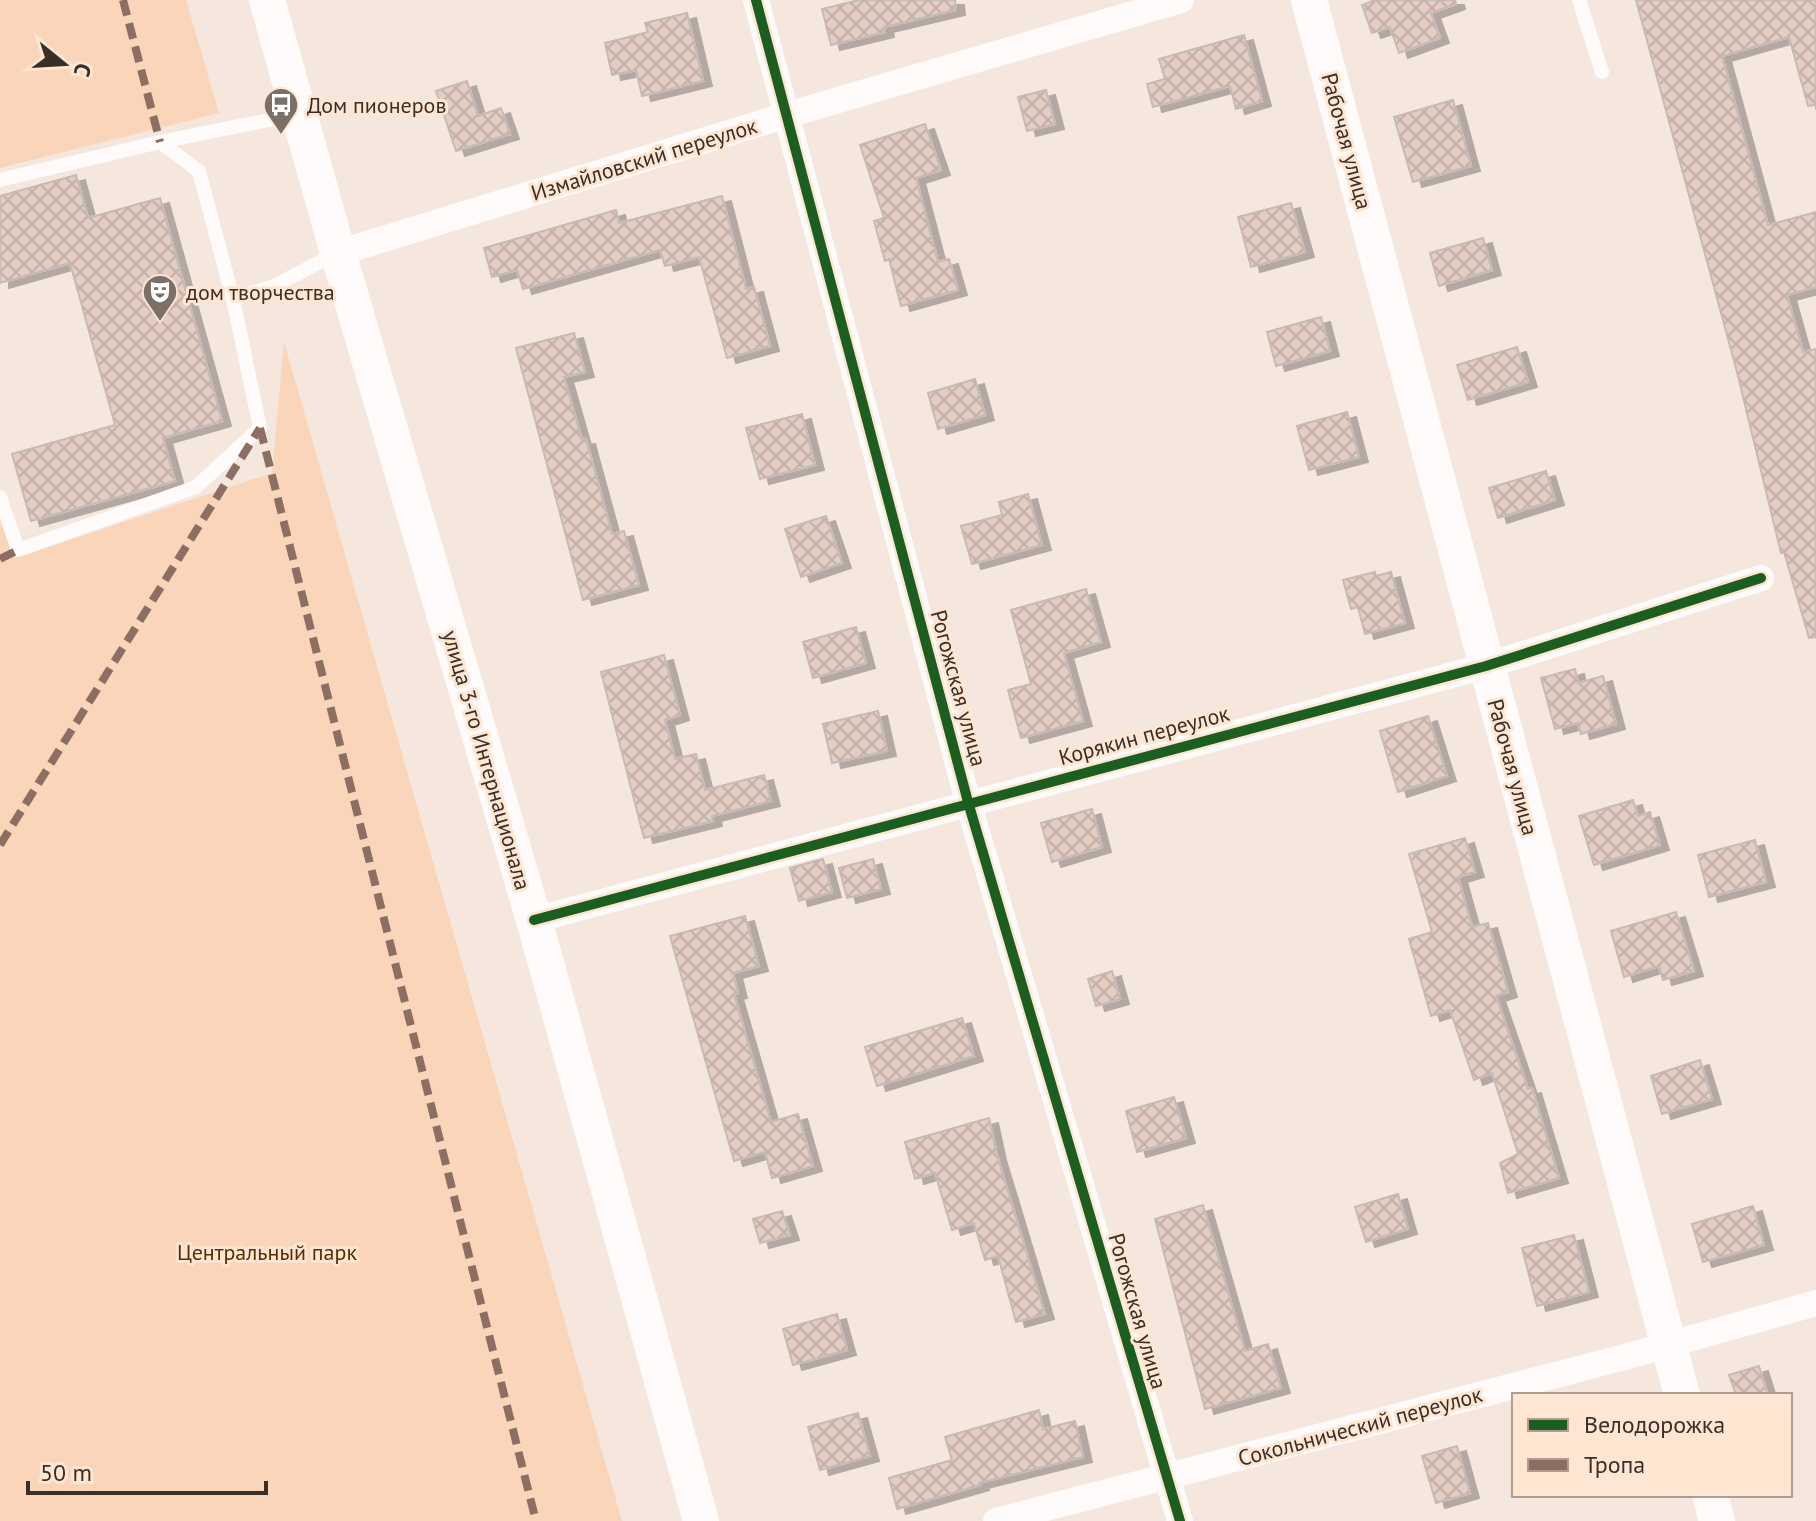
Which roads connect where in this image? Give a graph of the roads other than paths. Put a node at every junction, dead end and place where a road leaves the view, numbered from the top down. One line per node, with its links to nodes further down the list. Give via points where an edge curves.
1 (267, 0): 7 (main road, улица 3-го Интернационала)
2 (756, 0): 8 (street, Рогожская улица)
3 (1181, 0): 8 (street, Измайловский переулок)
4 (1309, 0): 15 (main road, Рабочая улица)
5 (1579, 0): 6 (lane)
6 (1602, 72)
7 (299, 114): 9 (lane); 11 (main road, улица 3-го Интернационала)
8 (787, 115): 11 (street, Измайловский переулок); 16 (street, Рогожская улица)
9 (160, 142): 10 (lane); 12 (lane, via 199,171)
10 (0, 180)
11 (338, 253): 12 (lane, via 274,286); 17 (main road, улица 3-го Интернационала)
12 (233, 299): 13 (lane, via 260,428 196,487 18,550)
13 (0, 497)
14 (1761, 578): 15 (street, Корякин переулок)
15 (1486, 666): 16 (street, Корякин переулок); 19 (main road, Рабочая улица)
16 (968, 802): 17 (street, Корякин переулок); 21 (street, Рогожская улица)
17 (534, 920): 23 (main road, улица 3-го Интернационала)
18 (1816, 1303): 19 (street, Сокольнический переулок)
19 (1668, 1345): 20 (main road, Рабочая улица); 21 (street, Сокольнический переулок)
20 (1681, 1393)
21 (1166, 1477): 24 (street, Сокольнический переулок); 25 (street, Рогожская улица)
22 (1711, 1497): 26 (main road)
23 (701, 1521)
24 (996, 1521)
25 (1180, 1521)
26 (1717, 1521)

